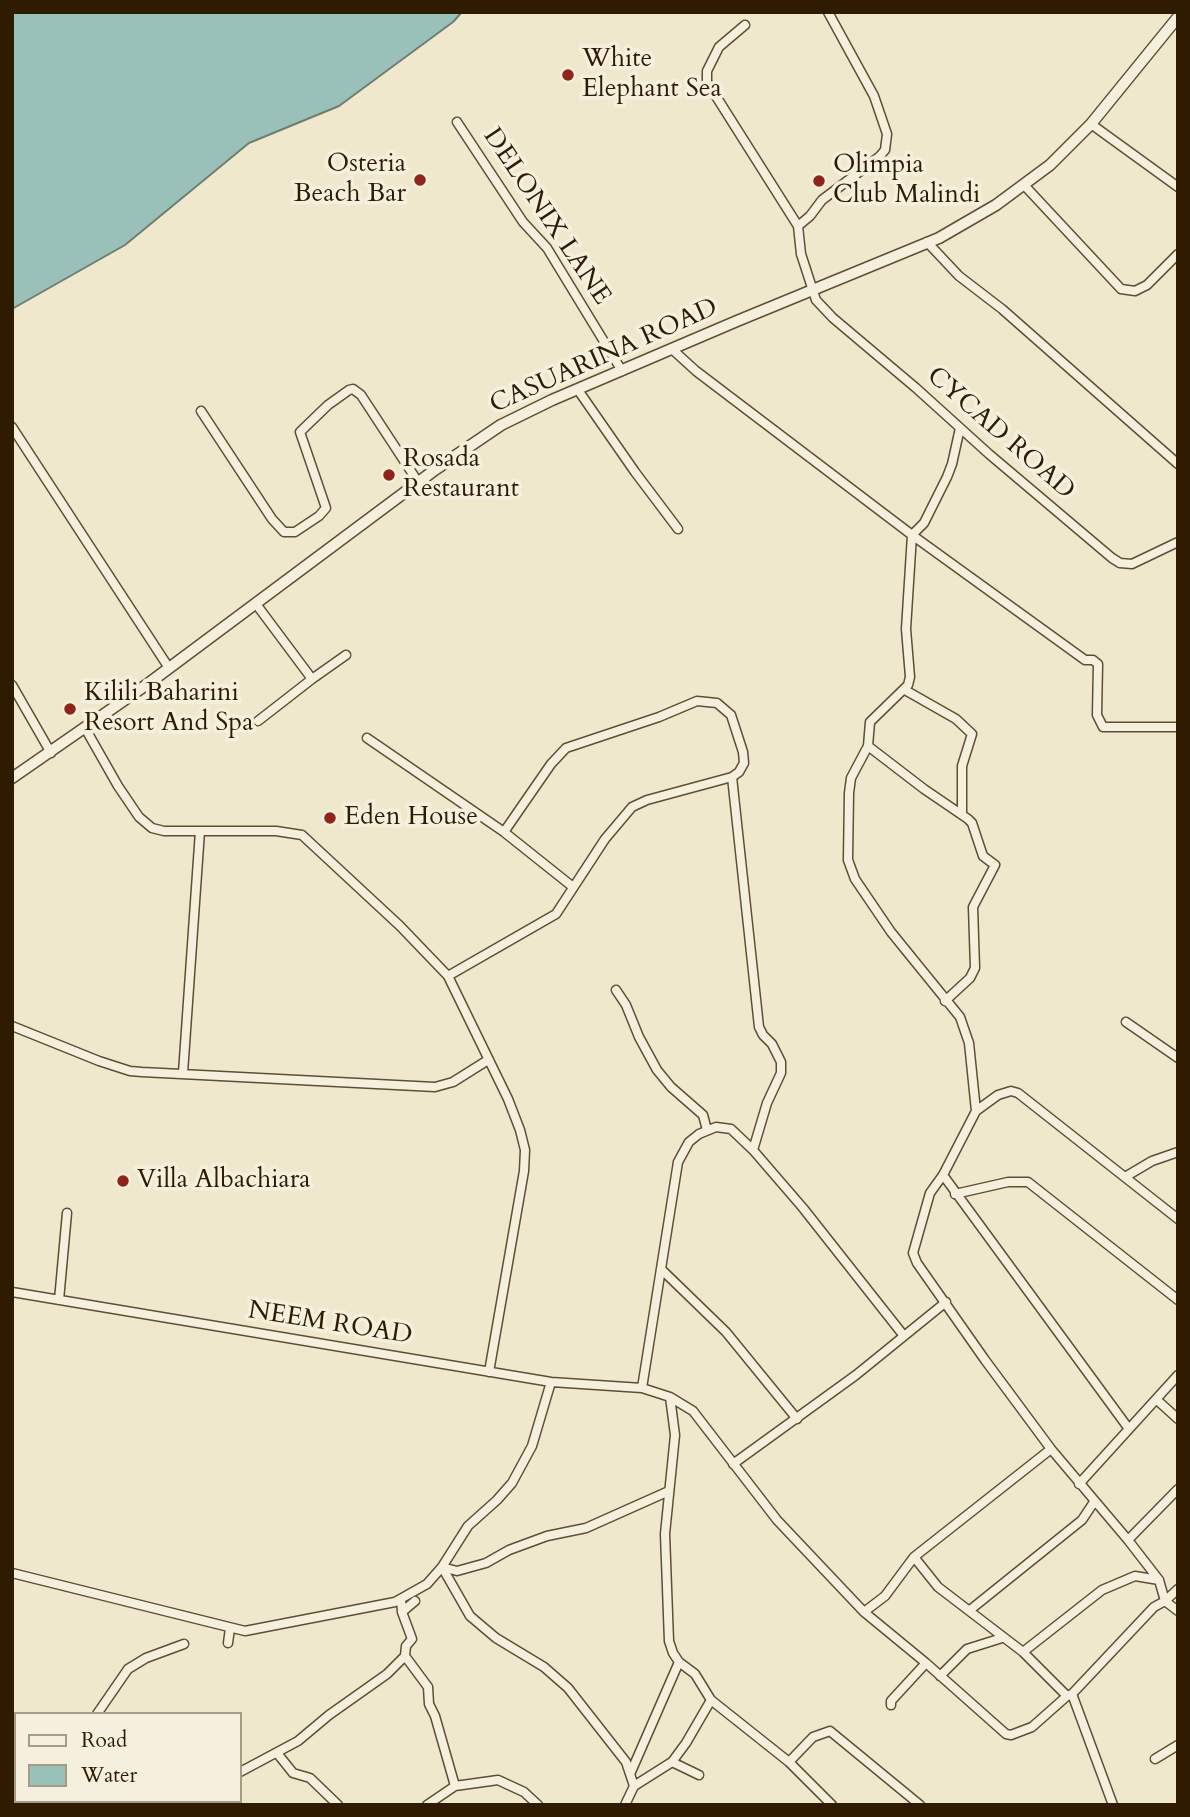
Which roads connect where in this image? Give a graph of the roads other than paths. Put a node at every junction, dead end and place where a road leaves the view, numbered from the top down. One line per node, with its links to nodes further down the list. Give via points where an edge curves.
1 (828, 12): 8 (street, via 874,96 887,144 879,157 822,200)
2 (1178, 17): 5 (street, CASUARINA ROAD)
3 (745, 25): 8 (street, via 719,47 707,71 707,82)
4 (457, 122): 13 (street, DELONIX LANE, via 523,222 547,248)
5 (1091, 124): 6 (street, CASUARINA ROAD); 7 (street)
6 (1024, 185): 9 (street, CASUARINA ROAD, via 959,228); 10 (street, via 1121,289 1147,285)
7 (1178, 187)
8 (798, 226): 11 (street, CYCAD ROAD)
9 (927, 242): 11 (street, CASUARINA ROAD); 18 (street, via 959,276)
10 (1178, 254)
11 (812, 290): 12 (street, CASUARINA ROAD); 17 (street, CYCAD ROAD, via 833,318)
12 (673, 350): 13 (street, CASUARINA ROAD); 21 (street)
13 (622, 371): 14 (street, CASUARINA ROAD)
14 (578, 390): 19 (street, CASUARINA ROAD, via 501,425); 20 (street)
15 (201, 411): 19 (street, via 279,528 289,533 326,508 300,432 344,392 353,389 360,395)
16 (12, 427): 25 (street)
17 (960, 428): 21 (street, via 947,477 924,523); 22 (street, CYCAD ROAD, via 1120,562 1132,564)
18 (1178, 464)
19 (418, 482): 23 (street, CASUARINA ROAD)
20 (678, 529)
21 (912, 535): 28 (street, via 906,629 911,677); 30 (street, via 1085,660 1098,664 1097,715 1102,727)
22 (1178, 542)
23 (256, 604): 25 (street, CASUARINA ROAD); 26 (street)
24 (346, 655): 26 (street)
25 (169, 668): 31 (street, CASUARINA ROAD)
26 (312, 679): 29 (street)
27 (12, 685): 34 (street)
28 (905, 690): 33 (street, via 870,722); 37 (street, via 956,719 972,734 962,759)
29 (258, 721)
30 (1178, 727)
31 (85, 728): 34 (street, CASUARINA ROAD); 38 (street, via 146,824 164,831)
32 (367, 738): 39 (street)
33 (868, 746): 37 (street); 43 (street, via 851,778 848,860 855,879 891,932)
34 (51, 753): 36 (street, CASUARINA ROAD)
35 (732, 777): 39 (street, via 744,763 731,715 717,703 697,701 566,748); 40 (street, via 632,807); 51 (street, via 759,1027 781,1062)
36 (12, 778)
37 (962, 814): 43 (street, via 972,823 983,856 995,865 973,907 975,968)
38 (200, 831): 41 (street, via 302,835); 48 (street)
39 (504, 832): 40 (street)
40 (573, 887): 41 (street, via 553,916)
41 (448, 976): 47 (street)
42 (616, 990): 50 (street, via 657,1070 703,1115)
43 (945, 1001): 49 (street, via 960,1017 969,1044)
44 (1126, 1022): 46 (street)
45 (12, 1026): 48 (street, via 130,1071)
46 (1178, 1058)
47 (488, 1060): 48 (street, via 453,1082 435,1087); 64 (street, via 520,1130 526,1160)
48 (183, 1073)
49 (976, 1111): 53 (street); 54 (street, via 998,1095 1018,1093)
50 (707, 1130): 51 (street, via 731,1129); 58 (street, via 689,1142 678,1162)
51 (753, 1150): 63 (street)
52 (1178, 1152): 54 (street)
53 (943, 1175): 55 (street); 62 (street, via 928,1197 913,1253)
54 (1125, 1177): 57 (street)
55 (955, 1194): 61 (street, via 1028,1182); 72 (street)
56 (67, 1213): 60 (street)
57 (1178, 1219)
58 (661, 1269): 67 (street); 70 (street, via 726,1332)
59 (12, 1292): 60 (street, NEEM ROAD)
60 (59, 1300): 64 (street, NEEM ROAD)
61 (1178, 1300)
62 (946, 1302): 63 (street); 73 (street)
63 (904, 1336): 70 (street)
64 (489, 1371): 66 (street, NEEM ROAD)
65 (1178, 1375): 69 (street)
66 (551, 1382): 67 (street, NEEM ROAD); 81 (street, via 532,1446 512,1483 468,1526)
67 (642, 1388): 68 (street, NEEM ROAD)
68 (670, 1397): 74 (street, NEEM ROAD, via 693,1411); 77 (street, via 675,1435)
69 (1157, 1400): 71 (street); 72 (street)
70 (797, 1419): 74 (street)
71 (1178, 1419)
72 (1129, 1429): 75 (street)
73 (1051, 1449): 75 (street); 80 (street)
74 (733, 1464): 91 (street, NEEM ROAD, via 776,1520)
75 (1079, 1484): 78 (street)
76 (1178, 1489): 79 (street)
77 (669, 1491): 81 (street, via 586,1528 547,1536 486,1563 457,1571); 98 (street, via 665,1580 669,1641)
78 (1094, 1502): 79 (street); 88 (street, via 1082,1520)
79 (1128, 1540): 83 (street)
80 (914, 1557): 88 (street, via 938,1587); 91 (street, via 885,1596)
81 (442, 1567): 85 (street, via 427,1584); 111 (street, via 470,1616 568,1688)
82 (12, 1573): 92 (street)
83 (1159, 1580): 87 (street); 96 (street, via 1135,1576 1102,1590)
84 (1178, 1589): 87 (street)
85 (401, 1599): 90 (street); 92 (street, via 245,1631)
86 (415, 1601): 90 (street)
87 (1165, 1601): 89 (street); 101 (street)
88 (970, 1610): 93 (street)
89 (1178, 1611)
90 (402, 1612): 97 (street, via 412,1639)
91 (864, 1612): 99 (street, NEEM ROAD)
92 (230, 1628): 94 (street)
93 (1002, 1638): 96 (street); 100 (street, via 967,1649)
94 (228, 1643)
95 (184, 1644): 104 (street, via 128,1669)
96 (1023, 1652): 101 (street)
97 (405, 1656): 106 (street); 113 (street, via 428,1687 429,1704)
98 (679, 1662): 102 (street, via 695,1674); 111 (street)
99 (926, 1662): 100 (street, NEEM ROAD); 103 (street)
100 (940, 1676): 101 (street, NEEM ROAD, via 1012,1735 1032,1727)
101 (1070, 1695): 121 (street)
102 (711, 1700): 108 (street); 109 (street)
103 (891, 1704)
104 (98, 1712)
105 (1178, 1745): 107 (street)
106 (277, 1753): 110 (street); 115 (street, via 293,1773 310,1778)
107 (1155, 1759)
108 (672, 1762): 112 (street); 114 (street)
109 (789, 1762): 119 (street); 120 (street, via 813,1737 830,1731)
110 (242, 1771)
111 (631, 1772): 114 (street)
112 (699, 1775)
113 (455, 1786): 116 (street); 117 (street, via 498,1780 524,1792)
114 (634, 1786): 118 (street)
115 (338, 1805)
116 (427, 1805)
117 (538, 1805)
118 (625, 1805)
119 (832, 1805)
120 (920, 1805)
121 (1113, 1805)

